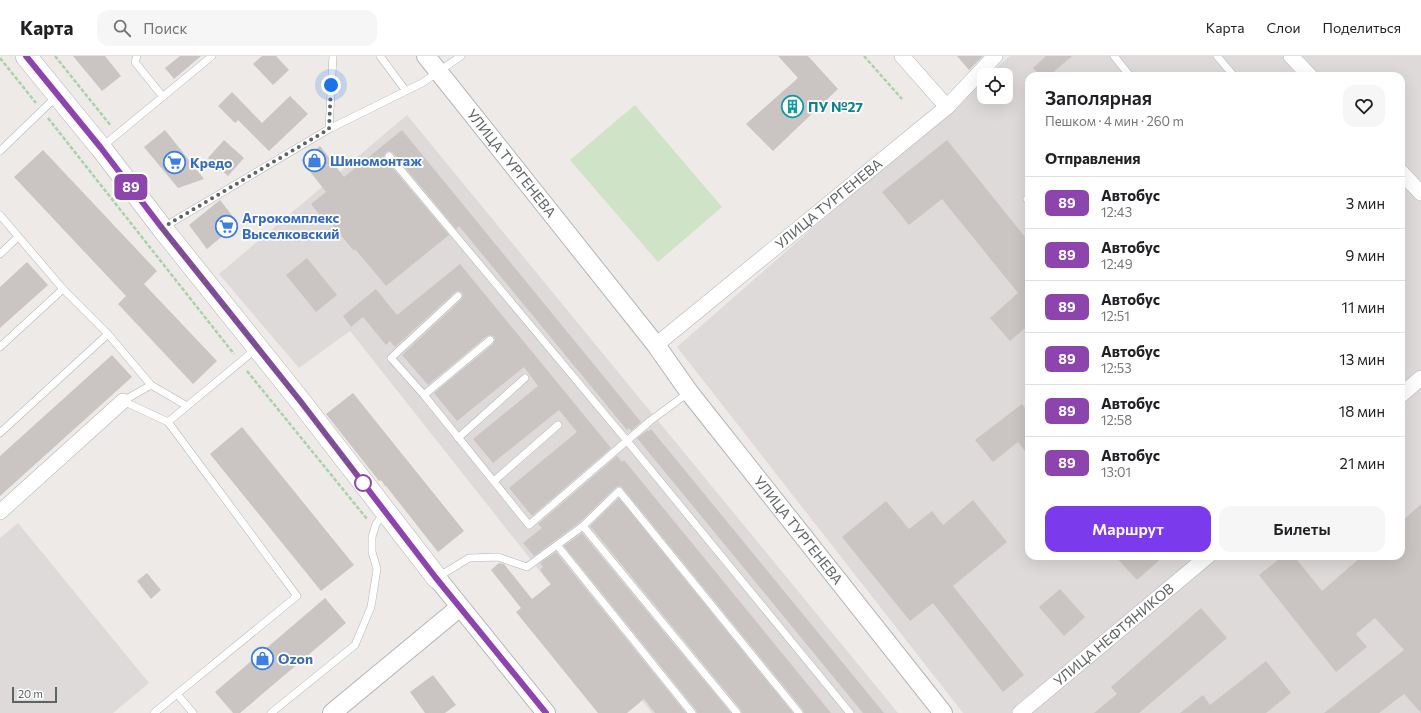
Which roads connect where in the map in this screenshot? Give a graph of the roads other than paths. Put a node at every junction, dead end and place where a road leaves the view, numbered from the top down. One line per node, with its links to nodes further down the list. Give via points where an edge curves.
1 (26, 56): 18 (main road)
2 (212, 56): 19 (lane)
3 (333, 56): 21 (lane)
4 (380, 56): 17 (lane)
5 (426, 56): 13 (street, УЛИЦА ТУРГЕНЕВА)
6 (461, 56): 13 (lane)
7 (902, 56): 20 (street)
8 (995, 56): 20 (street, УЛИЦА ТУРГЕНЕВА)
9 (1114, 56): 14 (lane)
10 (1217, 56): 15 (lane)
11 (1291, 56): 16 (street)
12 (134, 58): 19 (lane)
13 (438, 72): 17 (lane); 35 (street, УЛИЦА ТУРГЕНЕВА)
14 (1127, 72)
15 (1231, 72)
16 (1306, 72)
17 (406, 91): 21 (lane)
18 (58, 96): 22 (main road); 23 (lane)
19 (163, 97): 22 (lane)
20 (947, 107): 35 (street, УЛИЦА ТУРГЕНЕВА)
21 (329, 129): 28 (lane)
22 (101, 148): 28 (main road)
23 (0, 151)
24 (389, 156): 50 (lane)
25 (1405, 176): 26 (street)
26 (1421, 192)
27 (0, 216): 29 (lane)
28 (162, 228): 37 (main road)
29 (18, 237): 30 (lane); 31 (lane)
30 (0, 254)
31 (63, 290): 33 (lane); 36 (lane)
32 (458, 296): 43 (lane, via 392,358)
33 (108, 334): 40 (lane); 48 (lane)
34 (490, 340): 43 (lane)
35 (656, 345): 41 (street, УЛИЦА ТУРГЕНЕВА)
36 (0, 347)
37 (257, 348): 45 (lane); 53 (main road)
38 (525, 378): 49 (lane)
39 (1420, 382): 42 (street)
40 (151, 385): 44 (lane); 45 (lane)
41 (689, 392): 50 (lane, via 650,421); 69 (street, УЛИЦА ТУРГЕНЕВА)
42 (1405, 392)
43 (424, 395): 49 (lane)
44 (123, 402): 46 (lane); 52 (street)
45 (187, 406): 46 (lane)
46 (168, 422): 59 (lane, via 297,596)
47 (558, 425): 51 (lane)
48 (0, 433)
49 (458, 438): 51 (lane)
50 (628, 442): 51 (lane, via 529,525); 68 (lane)
51 (494, 481)
52 (0, 512)
53 (380, 520): 57 (main road); 62 (lane, via 372,536 372,552 377,569 372,607 355,645)
54 (583, 526): 55 (lane); 66 (lane); 67 (lane, via 619,491)
55 (557, 546): 57 (lane, via 527,567 498,557 469,558); 65 (lane)
56 (1203, 560): 70 (street, УЛИЦА НЕФТЯНИКОВ)
57 (436, 578): 58 (street)
58 (460, 607): 63 (street); 64 (street)
59 (177, 694): 60 (lane); 61 (lane)
60 (154, 713)
61 (193, 713)
62 (271, 713)
63 (332, 713)
64 (546, 713)
65 (692, 713)
66 (737, 713)
67 (799, 713)
68 (850, 713)
69 (943, 713)
70 (1020, 713)

